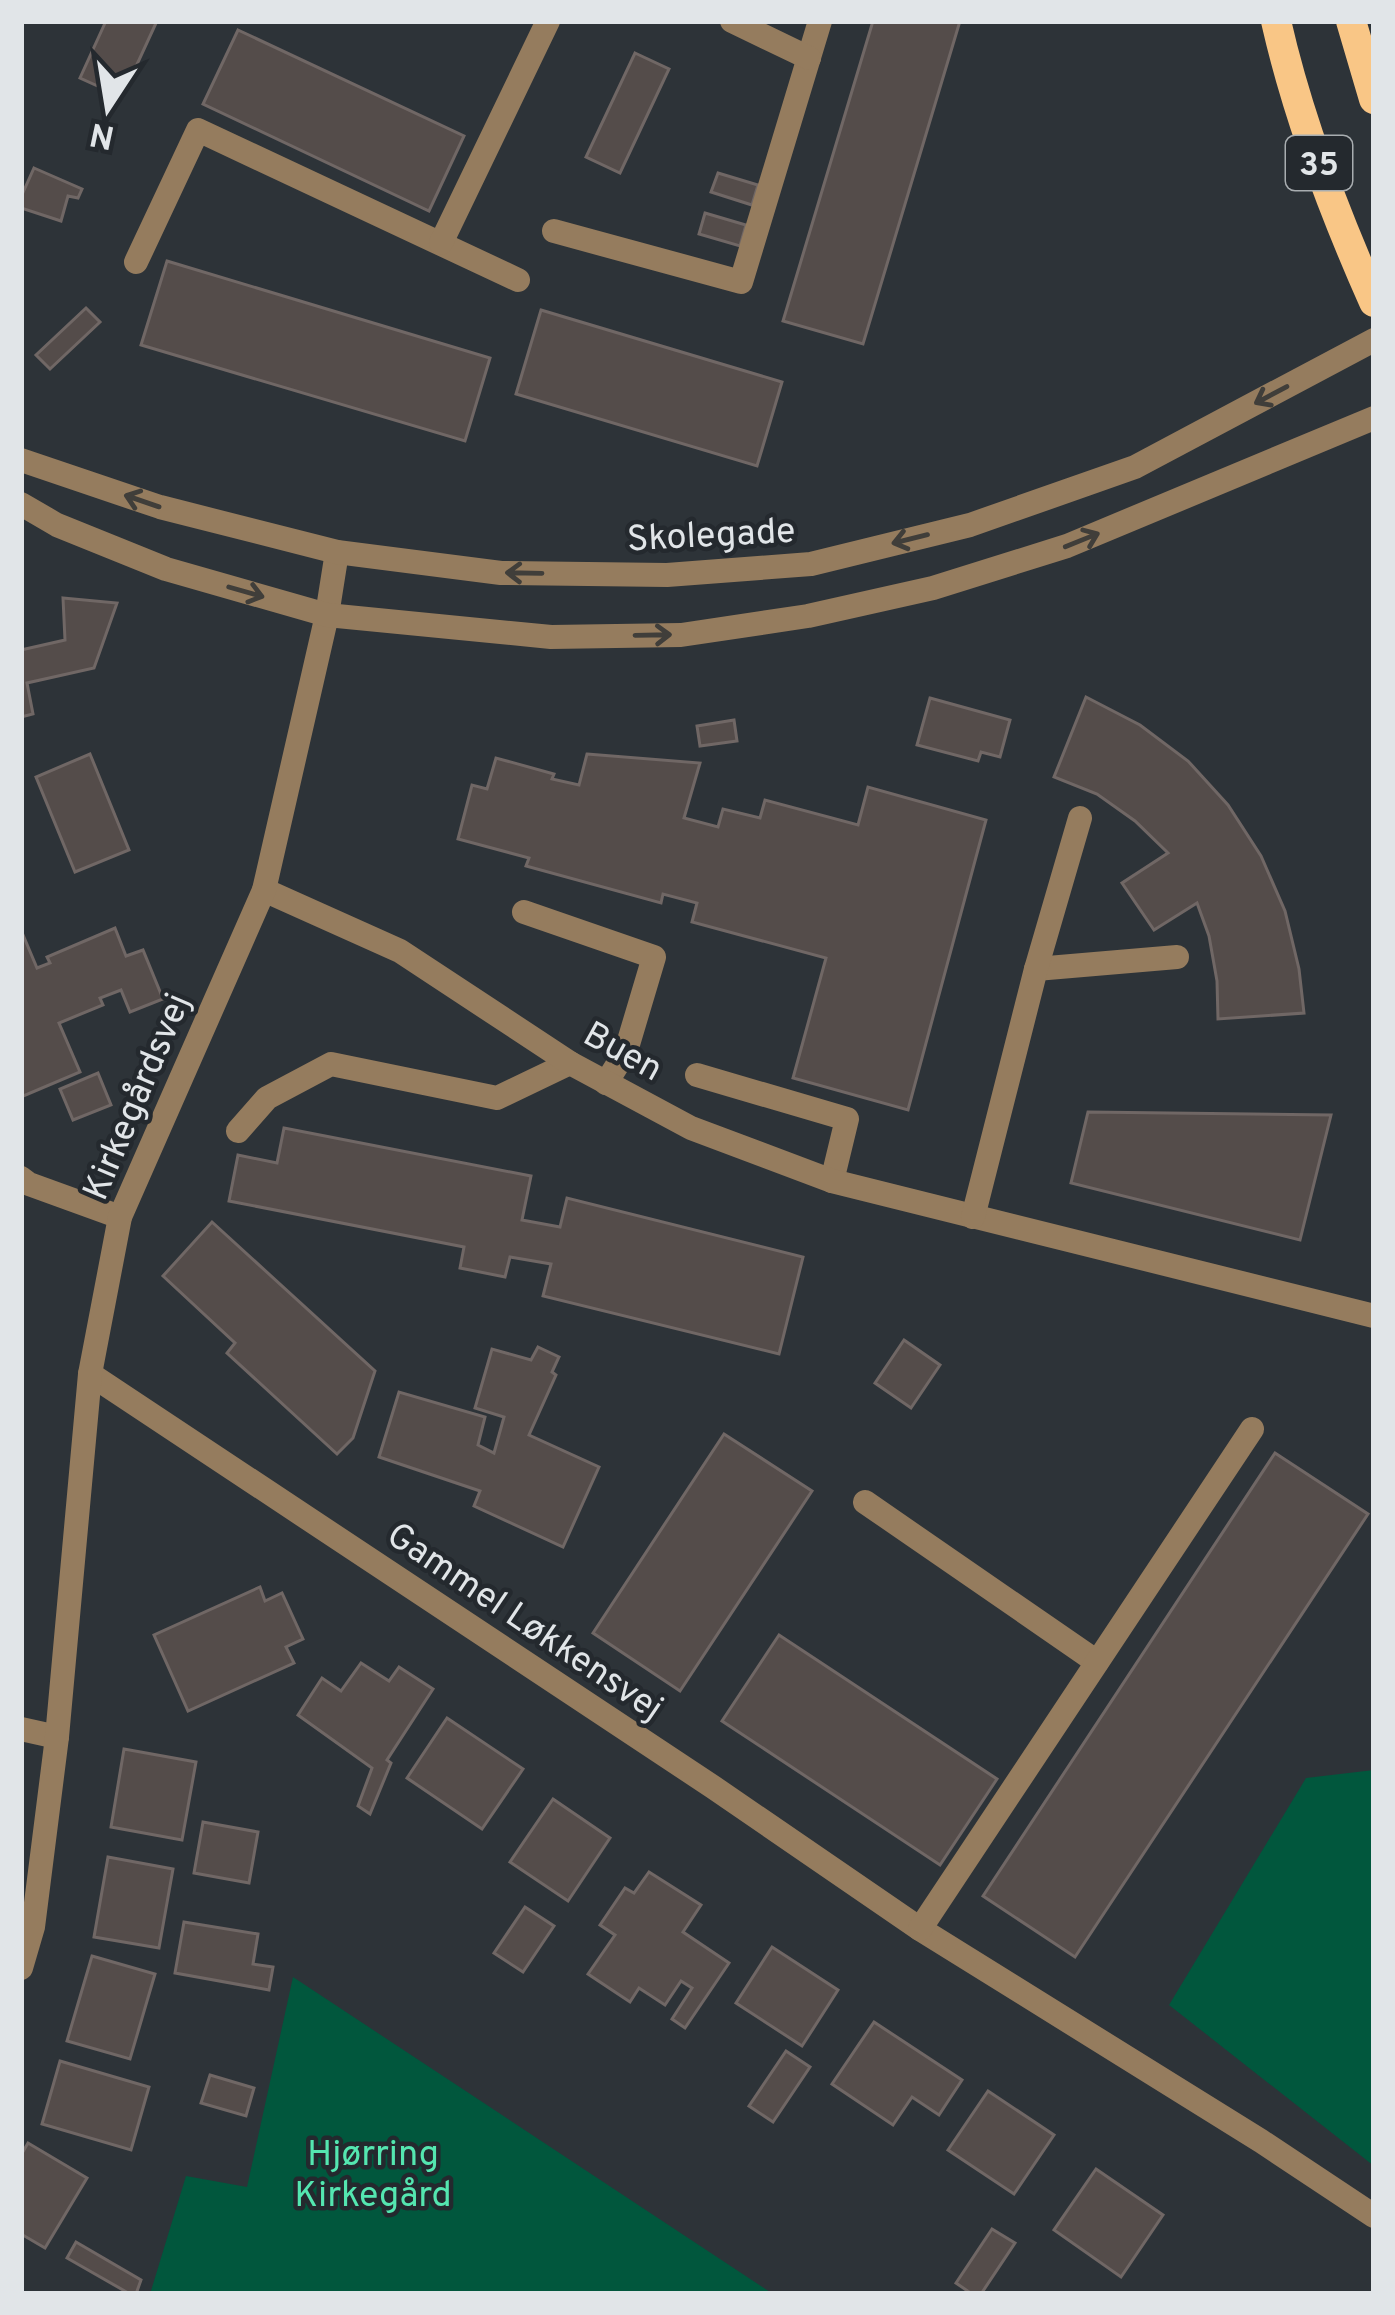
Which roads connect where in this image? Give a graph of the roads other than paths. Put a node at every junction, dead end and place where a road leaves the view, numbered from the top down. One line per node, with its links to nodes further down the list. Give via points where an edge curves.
1 (548, 21): 9 (street)
2 (732, 21): 6 (street)
3 (820, 21): 6 (street)
4 (1276, 21): 12 (main road, 35, via 1337,217)
5 (1351, 21): 7 (main road, 35)
6 (809, 58): 8 (street, via 741,282)
7 (1374, 99)
8 (554, 231)
9 (441, 243): 10 (street, via 198,130); 11 (street)
10 (136, 262)
11 (518, 280)
12 (1374, 302)
13 (1374, 340): 17 (street, Skolegade, one-way to 17, via 1135,467 970,524 811,564 668,575 501,573)
14 (1374, 418): 18 (street, one-way to 14, via 551,637 681,635 808,616 1067,546)
15 (21, 460): 17 (street, Skolegade, one-way to 15, via 160,507)
16 (21, 504): 18 (street, one-way to 18, via 166,569)
17 (337, 551): 18 (street, Kirkegårdsvej)
18 (327, 615): 20 (street, Kirkegårdsvej)
19 (1080, 818): 23 (street)
20 (264, 890): 24 (street, Buen, via 400,952); 30 (street, Kirkegårdsvej)
21 (524, 912): 26 (street, via 653,957 626,1051)
22 (1177, 957): 23 (street)
23 (1036, 969): 31 (street)
24 (569, 1063): 26 (street, Buen); 27 (street, via 497,1098 331,1064 267,1098)
25 (697, 1075): 29 (street, via 847,1118)
26 (606, 1083): 29 (street, Buen, via 691,1128)
27 (238, 1131)
28 (21, 1178): 30 (street)
29 (832, 1181): 31 (street, Buen)
30 (120, 1216): 33 (street, Kirkegårdsvej)
31 (974, 1216): 32 (street, Buen)
32 (1374, 1316)
33 (90, 1374): 38 (street, Kirkegårdsvej); 39 (street, Gammel Løkkensvej)
34 (1252, 1429): 36 (street)
35 (865, 1502): 36 (street)
36 (1097, 1662): 39 (street)
37 (21, 1729): 38 (street)
38 (57, 1737): 40 (street, Kirkegårdsvej)
39 (920, 1929): 41 (street, Gammel Løkkensvej)
40 (21, 1968)
41 (1374, 2216)

